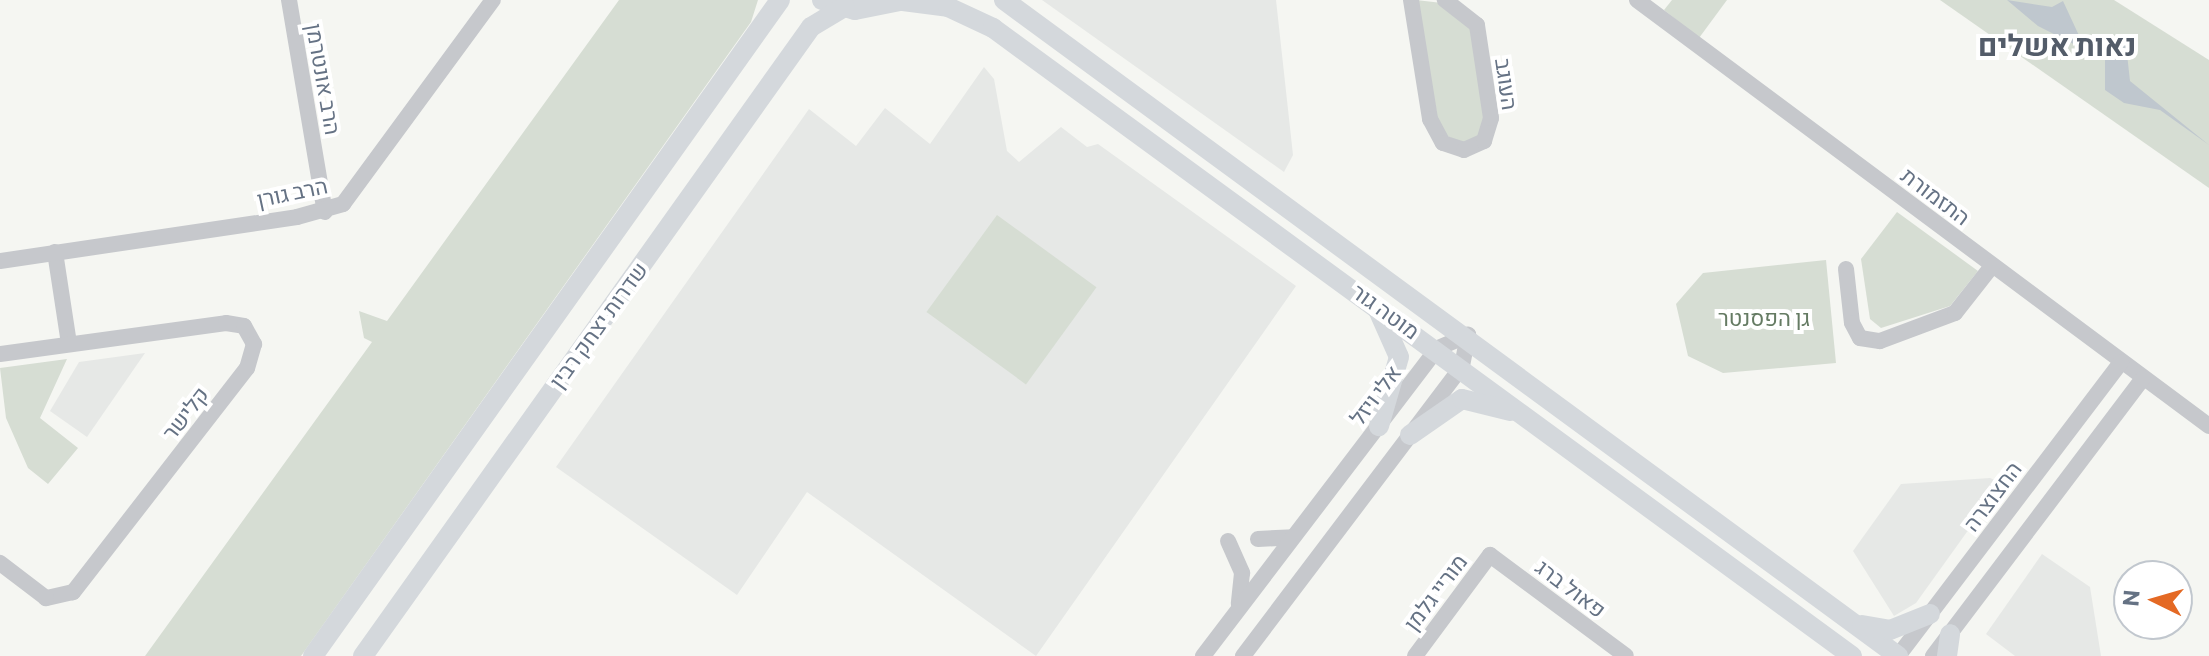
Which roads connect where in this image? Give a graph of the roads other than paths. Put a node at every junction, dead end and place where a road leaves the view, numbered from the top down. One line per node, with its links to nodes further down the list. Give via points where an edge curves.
1 (289, 0): 11 (street, הרב אונטרמן)
2 (493, 0): 11 (street, הרב גורן, via 357,191)
3 (780, 0): 37 (main road, שדרות יצחק רבין)
4 (822, 0): 10 (main road)
5 (904, 0): 10 (main road, מוטה גור); 16 (main road, מוטה גור, via 948,7 993,28)
6 (1004, 0): 17 (main road, מוטה גור)
7 (1411, 0): 8 (street, העוגב, via 1430,119 1443,143 1464,150 1484,141 1491,118 1477,25)
8 (1445, 0)
9 (1637, 0): 14 (street, התזמורת)
10 (844, 7): 38 (main road, שדרות יצחק רבין, via 811,27)
11 (325, 212): 12 (street, הרב גורן)
12 (55, 252): 13 (street, הרב גורן); 18 (street)
13 (0, 261)
14 (1992, 266): 15 (street, via 1955,313 1880,341 1860,338 1852,323); 21 (street, התזמורת)
15 (1846, 269)
16 (1368, 297): 19 (main road, מוטה גור); 25 (main road, via 1398,353)
17 (1468, 335): 19 (street, אלי ויזל); 22 (street); 35 (main road, מוטה גור)
18 (69, 344): 20 (street, קלישר); 32 (street, קלישר, via 226,323 244,326 254,344 247,368 73,592 46,598)
19 (1438, 348): 22 (main road, מוטה גור); 25 (street, אלי ויזל)
20 (0, 354)
21 (2121, 362): 23 (street, התזמורת); 34 (street, החצוצרה)
22 (1462, 366): 24 (main road, מוטה גור); 27 (street)
23 (2143, 378): 26 (street, התזמורת); 36 (street)
24 (1533, 419): 27 (main road, via 1462,399); 43 (main road, מוטה גור)
25 (1379, 426): 28 (street, אלי ויזל)
26 (2209, 426)
27 (1410, 435): 40 (street)
28 (1293, 537): 29 (street); 33 (street, אלי ויזל)
29 (1258, 539)
30 (1228, 541): 33 (street, via 1242,573)
31 (1490, 555): 41 (street, מוריי גלמן); 42 (street, פאול ברג)
32 (0, 563)
33 (1237, 610): 39 (street, אלי ויזל)
34 (1930, 614): 35 (main road, via 1890,630); 44 (street, החצוצרה)
35 (1849, 619): 44 (main road, מוטה גור)
36 (1950, 634): 45 (street); 46 (main road)
37 (313, 656)
38 (363, 656)
39 (1203, 656)
40 (1243, 656)
41 (1415, 656)
42 (1626, 656)
43 (1852, 656)
44 (1898, 656)
45 (1933, 656)
46 (1947, 656)

